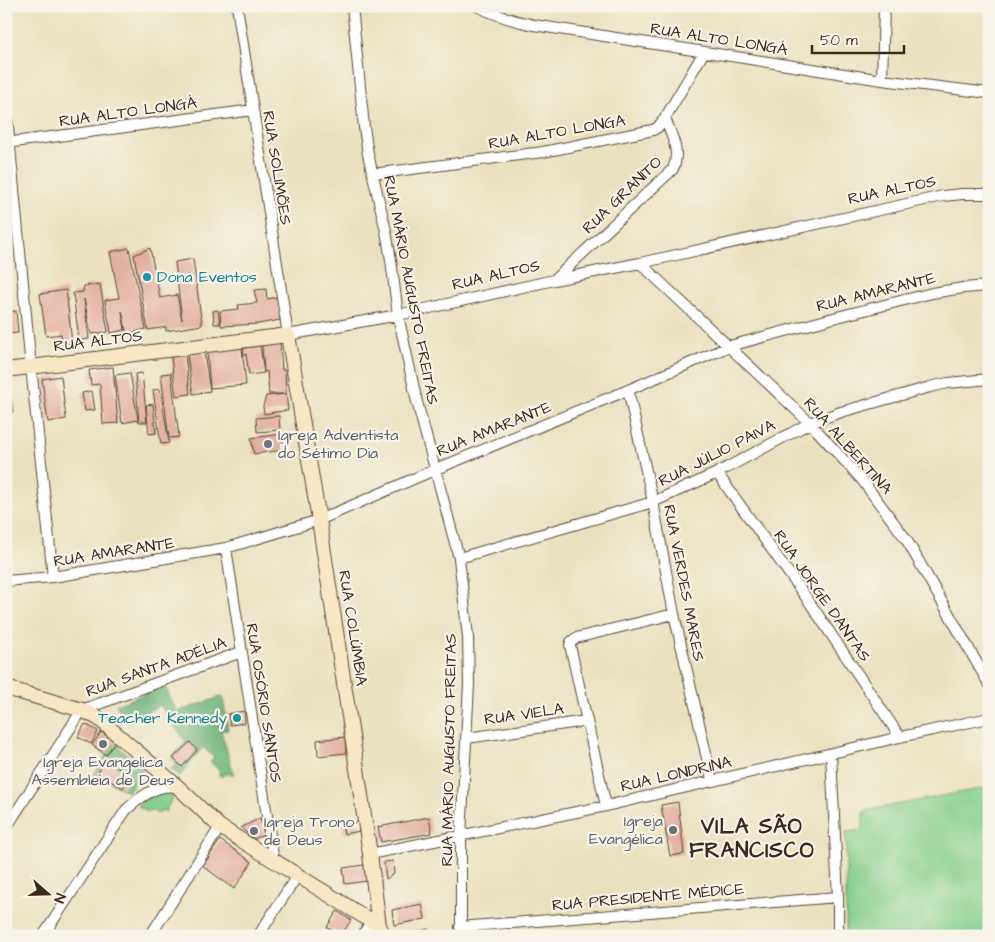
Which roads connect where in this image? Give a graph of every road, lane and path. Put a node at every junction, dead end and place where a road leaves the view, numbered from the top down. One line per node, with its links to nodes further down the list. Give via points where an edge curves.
1 (237, 6): 9 (street, RUA SOLIMÕES)
2 (352, 6): 12 (street, RUA MÁRIO AUGUSTO FREITAS, via 364,127)
3 (477, 6): 5 (street, RUA ALTO LONGÁ, via 492,14 534,25)
4 (884, 6): 6 (street)
5 (704, 52): 6 (street, RUA ALTO LONGÁ); 10 (street, RUA ALTO LONGA)
6 (882, 80): 7 (street, RUA ALTO LONGÁ)
7 (989, 93)
8 (6, 106): 11 (street)
9 (253, 110): 11 (street, RUA ALTO LONGÁ); 18 (street, RUA SOLIMÕES)
10 (665, 118): 12 (street, RUA ALTO LONGA, via 653,130 552,150); 15 (street, RUA GRANITO, via 676,151 673,169)
11 (8, 143): 20 (street)
12 (373, 174): 17 (street, RUA MÁRIO AUGUSTO FREITAS, via 386,231)
13 (989, 194): 14 (street, RUA ALTOS, via 943,196)
14 (640, 263): 15 (street, RUA ALTOS); 19 (street, RUA ALBERTINA)
15 (554, 280): 17 (street, RUA ALTOS)
16 (989, 286): 19 (street, RUA AMARANTE, via 932,293)
17 (398, 316): 18 (street, RUA ALTOS); 25 (street, RUA MÁRIO AUGUSTO FREITAS)
18 (288, 335): 20 (street, RUA ALTOS); 28 (street, RUA COLÚMBIA)
19 (730, 346): 23 (street, RUA AMARANTE); 24 (street, RUA ALBERTINA)
20 (31, 367): 21 (street, RUA ALTOS); 31 (street)
21 (6, 370)
22 (989, 379): 24 (street, RUA JÚLIO PAIVA, via 930,387)
23 (628, 390): 25 (street, RUA AMARANTE); 27 (street, RUA VERDES MARES)
24 (810, 423): 26 (street, RUA JÚLIO PAIVA); 35 (street, RUA ALBERTINA, via 862,480 906,539)
25 (434, 470): 28 (street, RUA AMARANTE); 30 (street, RUA MÁRIO AUGUSTO FREITAS)
26 (716, 473): 27 (street, RUA JÚLIO PAIVA); 40 (street, RUA JORGE DANTAS, via 808,600)
27 (653, 502): 30 (street, RUA JÚLIO PAIVA); 33 (street, RUA VERDES MARES)
28 (319, 520): 29 (street, RUA AMARANTE); 49 (street, RUA COLÚMBIA)
29 (226, 548): 31 (street, RUA AMARANTE); 34 (street, RUA OSÓRIO SANTOS)
30 (459, 558): 41 (street, RUA MÁRIO AUGUSTO FREITAS, via 468,637)
31 (53, 577): 32 (street, RUA AMARANTE)
32 (6, 581)
33 (674, 614): 39 (street, via 576,638 571,642); 43 (street, RUA VERDES MARES)
34 (241, 652): 37 (street, RUA SANTA ADÉLIA); 50 (street, RUA OSÓRIO SANTOS)
35 (989, 684)
36 (6, 688): 37 (street)
37 (82, 710): 44 (street, via 98,718); 47 (street)
38 (989, 718): 40 (street, RUA LONDRINA)
39 (586, 721): 41 (street, RUA VIELA); 45 (street)
40 (900, 737): 42 (street, RUA LONDRINA)
41 (466, 738): 48 (street, RUA MÁRIO AUGUSTO FREITAS)
42 (831, 754): 43 (street, RUA LONDRINA); 52 (street)
43 (712, 780): 45 (street, RUA LONDRINA)
44 (178, 786): 46 (street); 55 (street, via 154,790 126,810)
45 (606, 806): 48 (street, RUA LONDRINA)
46 (220, 827): 50 (street); 56 (street)
47 (6, 828)
48 (461, 836): 49 (street, RUA LONDRINA); 54 (street, RUA MÁRIO AUGUSTO FREITAS)
49 (370, 854): 53 (street, RUA COLÚMBIA)
50 (274, 862): 51 (street)
51 (297, 876): 53 (street); 57 (street)
52 (838, 897): 54 (street, RUA PRESIDENTE MÉDICE); 59 (street)
53 (378, 928): 58 (street)
54 (461, 931)
55 (43, 936)
56 (150, 936)
57 (258, 936)
58 (362, 936)
59 (838, 936)

